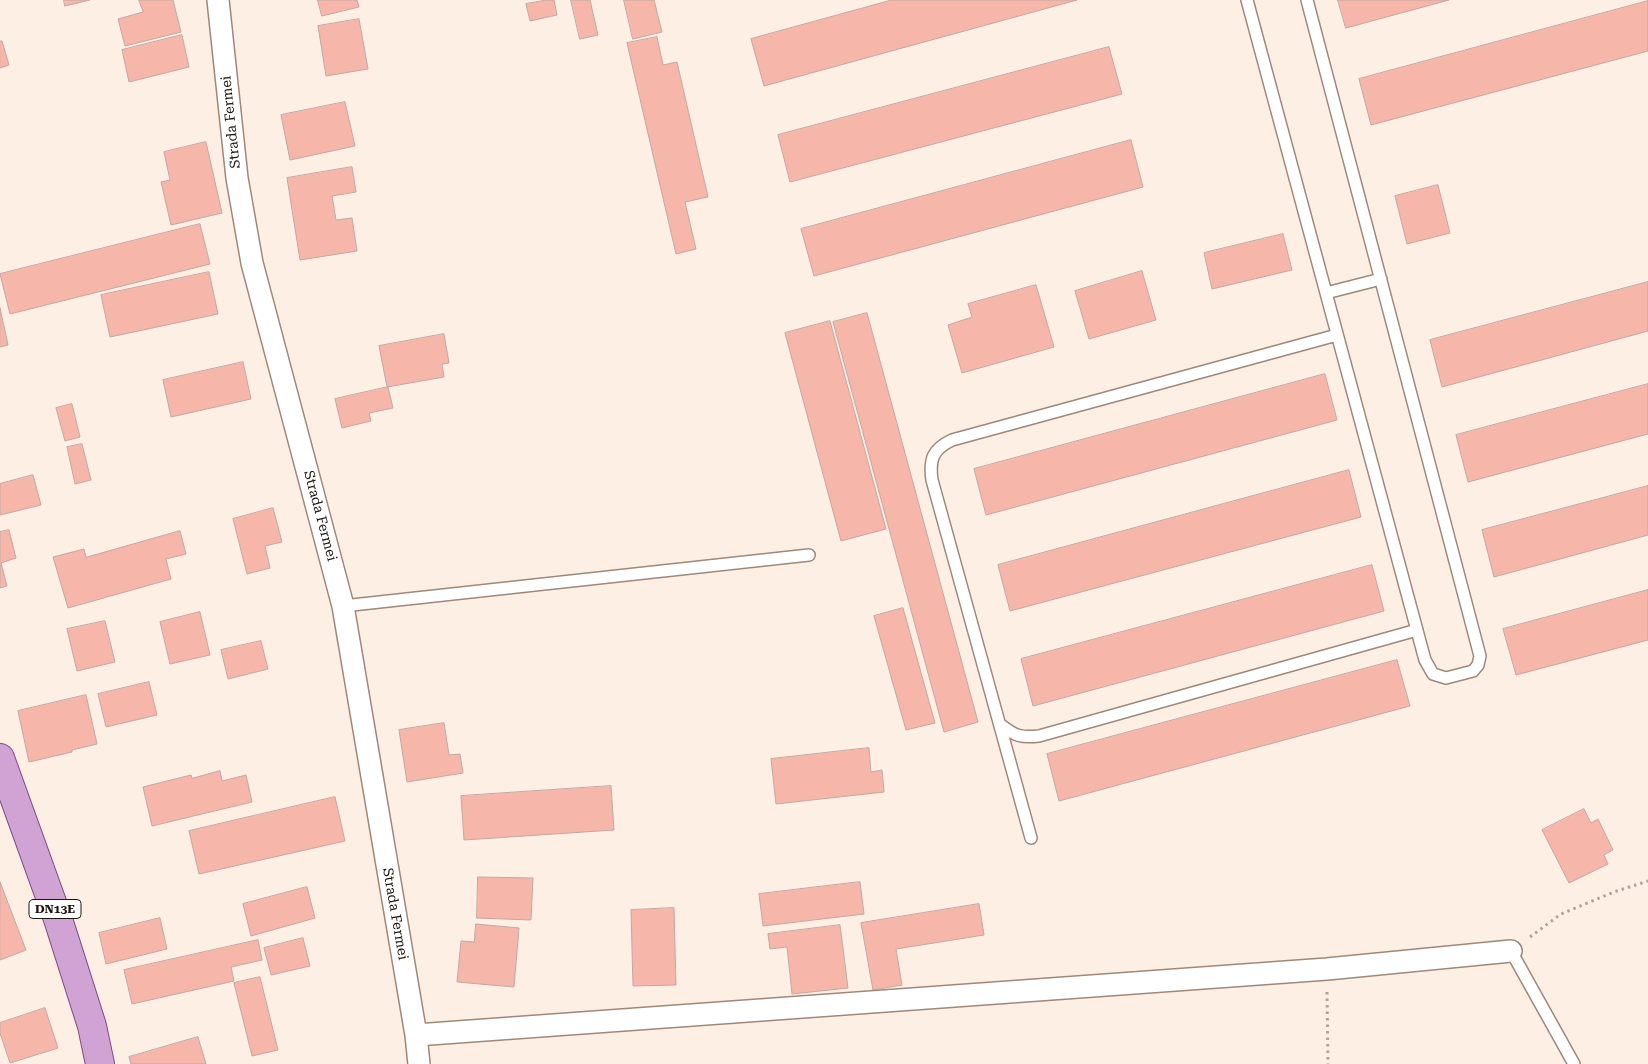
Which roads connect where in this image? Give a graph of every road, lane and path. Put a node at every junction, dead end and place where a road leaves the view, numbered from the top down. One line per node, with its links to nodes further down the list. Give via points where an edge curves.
1 (218, 0): 8 (street, Strada Fermei, via 237,178 252,263)
2 (1247, 0): 5 (lane)
3 (1307, 0): 4 (lane)
4 (1380, 279): 5 (lane); 9 (lane, via 1480,656 1478,665 1473,671 1446,678 1432,674)
5 (1326, 293): 6 (lane)
6 (1337, 335): 9 (lane); 10 (lane, via 952,440 940,446 930,468 932,480)
7 (809, 555): 8 (lane)
8 (343, 606): 16 (street, Strada Fermei)
9 (1417, 630): 10 (lane, via 1039,736 1013,734)
10 (1001, 725): 12 (lane)
11 (0, 758): 17 (main road, DN13E, via 58,919 92,1026)
12 (1031, 838)
13 (1648, 881): 14 (path, via 1561,914)
14 (1511, 951): 15 (street); 20 (lane)
15 (1327, 969): 16 (street); 19 (path)
16 (416, 1035): 18 (street, Strada Fermei)
17 (100, 1064)
18 (419, 1064)
19 (1328, 1064)
20 (1574, 1064)

